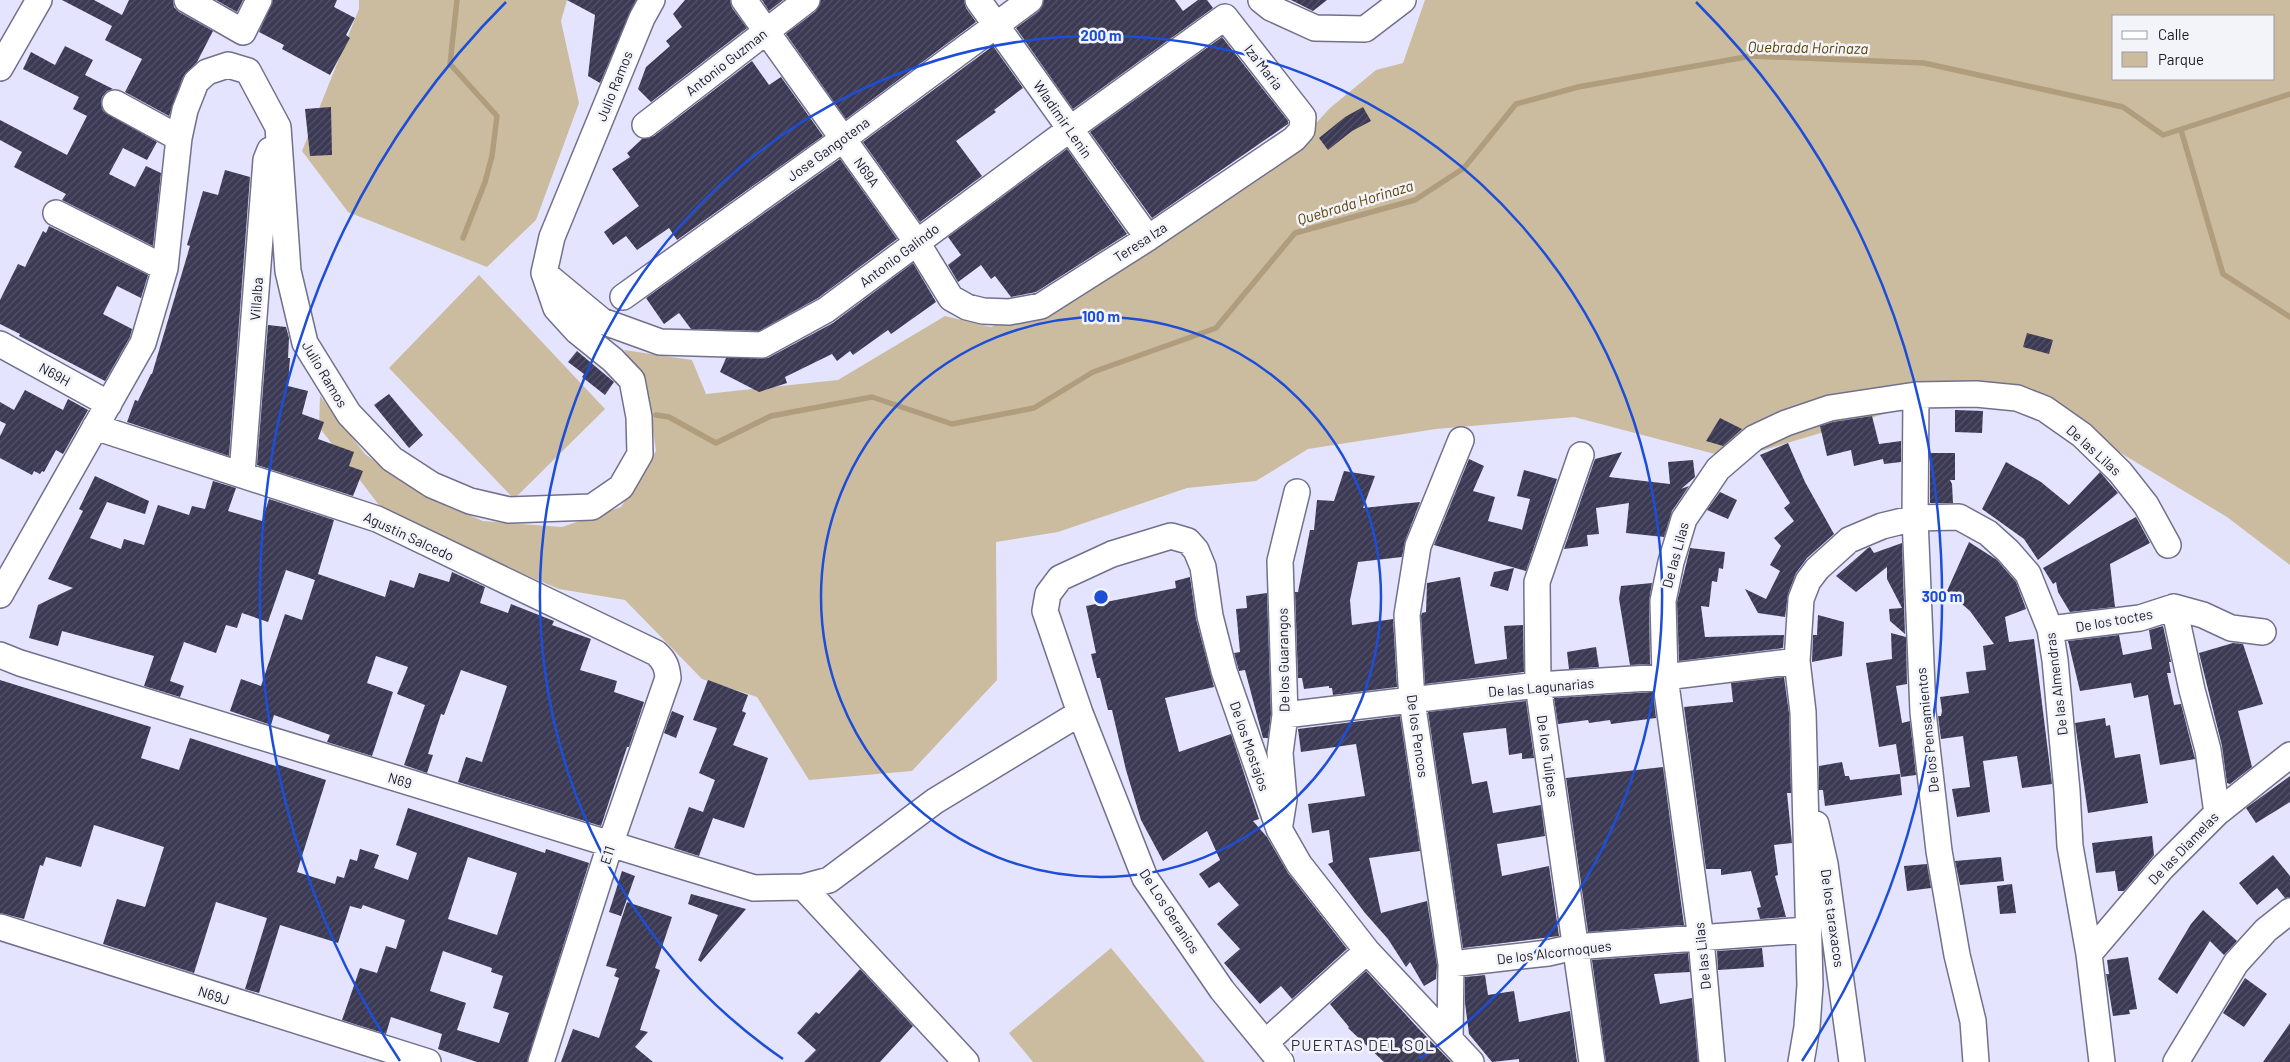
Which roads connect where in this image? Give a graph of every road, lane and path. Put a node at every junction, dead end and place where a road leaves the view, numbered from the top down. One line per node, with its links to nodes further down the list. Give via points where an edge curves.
1 (38, 0): 16 (street)
2 (187, 0): 14 (street)
3 (259, 0): 14 (street)
4 (652, 0): 28 (street, Julio Ramos, via 552,237)
5 (744, 0): 13 (street, N69A)
6 (807, 0): 13 (street, Antonio Guzman)
7 (978, 0): 12 (street, Wladimir Lenin)
8 (1030, 0): 12 (street, Jose Gangotena)
9 (1261, 0): 10 (street, via 1315,28 1365,29)
10 (1402, 0)
11 (1225, 17): 18 (street, Iza Maria); 21 (street, Antonio Galindo)
12 (996, 24): 21 (street, Wladimir Lenin); 23 (street, Jose Gangotena)
13 (767, 31): 19 (street, Antonio Guzman); 23 (street, N69A)
14 (243, 32): 15 (street)
15 (228, 66): 20 (street, Julio Ramos, via 248,71); 22 (street, via 207,72 196,82)
16 (0, 68)
17 (115, 103): 22 (street)
18 (1303, 117): 25 (street, Teresa Iza, via 1302,130 1294,138)
19 (645, 125)
20 (278, 127): 28 (street, Julio Ramos, via 288,271 305,343 349,414 392,459 432,485 470,501 509,510 592,507 621,486 640,454 639,417 632,380 556,308); 37 (street, Villalba, via 266,160)
21 (1070, 129): 25 (street, Wladimir Lenin); 26 (street, Antonio Galindo)
22 (179, 138): 27 (street)
23 (843, 139): 26 (street, N69A); 29 (street, Jose Gangotena)
24 (56, 213): 27 (street)
25 (1148, 238): 30 (street, Teresa Iza, via 1040,306 1009,312 983,311)
26 (916, 241): 28 (street, Antonio Galindo, via 826,310 762,345 660,342 602,321); 30 (street, N69A)
27 (165, 268): 33 (street, via 143,343)
28 (544, 273)
29 (623, 297)
30 (952, 298)
31 (0, 344): 33 (street, N69H)
32 (1916, 395): 39 (street, De los Pensamientos); 40 (street, De las Lilas, via 1976,394 2016,398 2045,409 2082,435 2120,472 2146,505); 49 (street, De las Lilas, via 1830,408 1786,423 1754,438 1718,469 1684,519 1671,562 1663,601)
33 (110, 404): 34 (street)
34 (95, 427): 37 (street, Agustin Salcedo); 41 (street)
35 (1461, 440): 51 (street, De los Pencos, via 1418,546 1406,615)
36 (1581, 455): 50 (street, De los Tulipes, via 1537,582)
37 (242, 474): 46 (street, Agustin Salcedo, via 377,519)
38 (1297, 492): 53 (street, De los Guarangos, via 1280,562)
39 (1915, 518): 44 (street, De las Almendras, via 1959,517 1988,533 2028,574); 48 (street, De las Almendras, via 1882,526 1849,540 1817,569 1800,599); 79 (street, De los Pensamientos, via 1923,712 1939,851 1957,955 1973,1022)
40 (2168, 545)
41 (0, 596)
42 (2174, 607): 44 (street, De los toctes, via 2140,618); 45 (street, via 2204,615 2230,628); 56 (street, via 2208,750)
43 (1045, 611): 52 (street, De Los Geranios); 57 (street, De los Mostajos, via 1048,594 1060,578 1112,554 1171,536 1188,541 1196,550 1202,567 1224,671)
44 (2050, 629): 66 (street, De las Almendras, via 2068,791 2070,846)
45 (2262, 632)
46 (656, 653): 58 (street, E11, via 663,659 668,678)
47 (0, 655): 58 (street, N69)
48 (1797, 661): 49 (street, De las Lagunarias); 55 (street, De las Almendras)
49 (1665, 677): 50 (street, De las Lagunarias); 63 (street, De las Lilas)
50 (1538, 685): 51 (street, De las Lagunarias); 64 (street, De los Tulipes)
51 (1412, 701): 53 (street, De las Lagunarias); 67 (street, De los Pencos)
52 (1080, 713): 59 (street, via 935,801 829,880); 69 (street, De Los Geranios, via 1145,878 1222,990)
53 (1285, 716): 57 (street, De los Guarangos, via 1280,753 1284,800)
54 (2290, 756): 56 (street, De las Diamelas)
55 (1805, 776): 62 (street, De las Almendras); 78 (street, De los taraxacos, via 1825,864)
56 (2216, 812): 66 (street, De las Diamelas, via 2162,868)
57 (1279, 829): 65 (street, De los Mostajos, via 1299,864)
58 (610, 845): 59 (street, N69, via 754,888); 71 (street, E11)
59 (803, 887): 72 (street)
60 (2290, 911): 81 (street, via 2266,930 2236,964)
61 (0, 927): 70 (street, N69J)
62 (1808, 930): 63 (street, De los Alcornoques); 77 (street, De las Almendras, via 1810,985)
63 (1701, 938): 64 (street, De los Alcornoques); 76 (street, De las Lilas)
64 (1574, 947): 67 (street, De los Alcornoques); 75 (street, De los Tulipes)
65 (1367, 951): 68 (street, De los Mostajos); 69 (street)
66 (2089, 954): 80 (street, De las Almendras)
67 (1451, 964): 68 (street, De los Pencos)
68 (1450, 1039): 74 (street, De los Mostajos)
69 (1266, 1042): 73 (street, De Los Geranios)
70 (428, 1062)
71 (541, 1062)
72 (966, 1062)
73 (1281, 1062)
74 (1471, 1062)
75 (1592, 1062)
76 (1712, 1062)
77 (1801, 1062)
78 (1852, 1062)
79 (1976, 1062)
80 (2102, 1062)
81 (2176, 1062)

